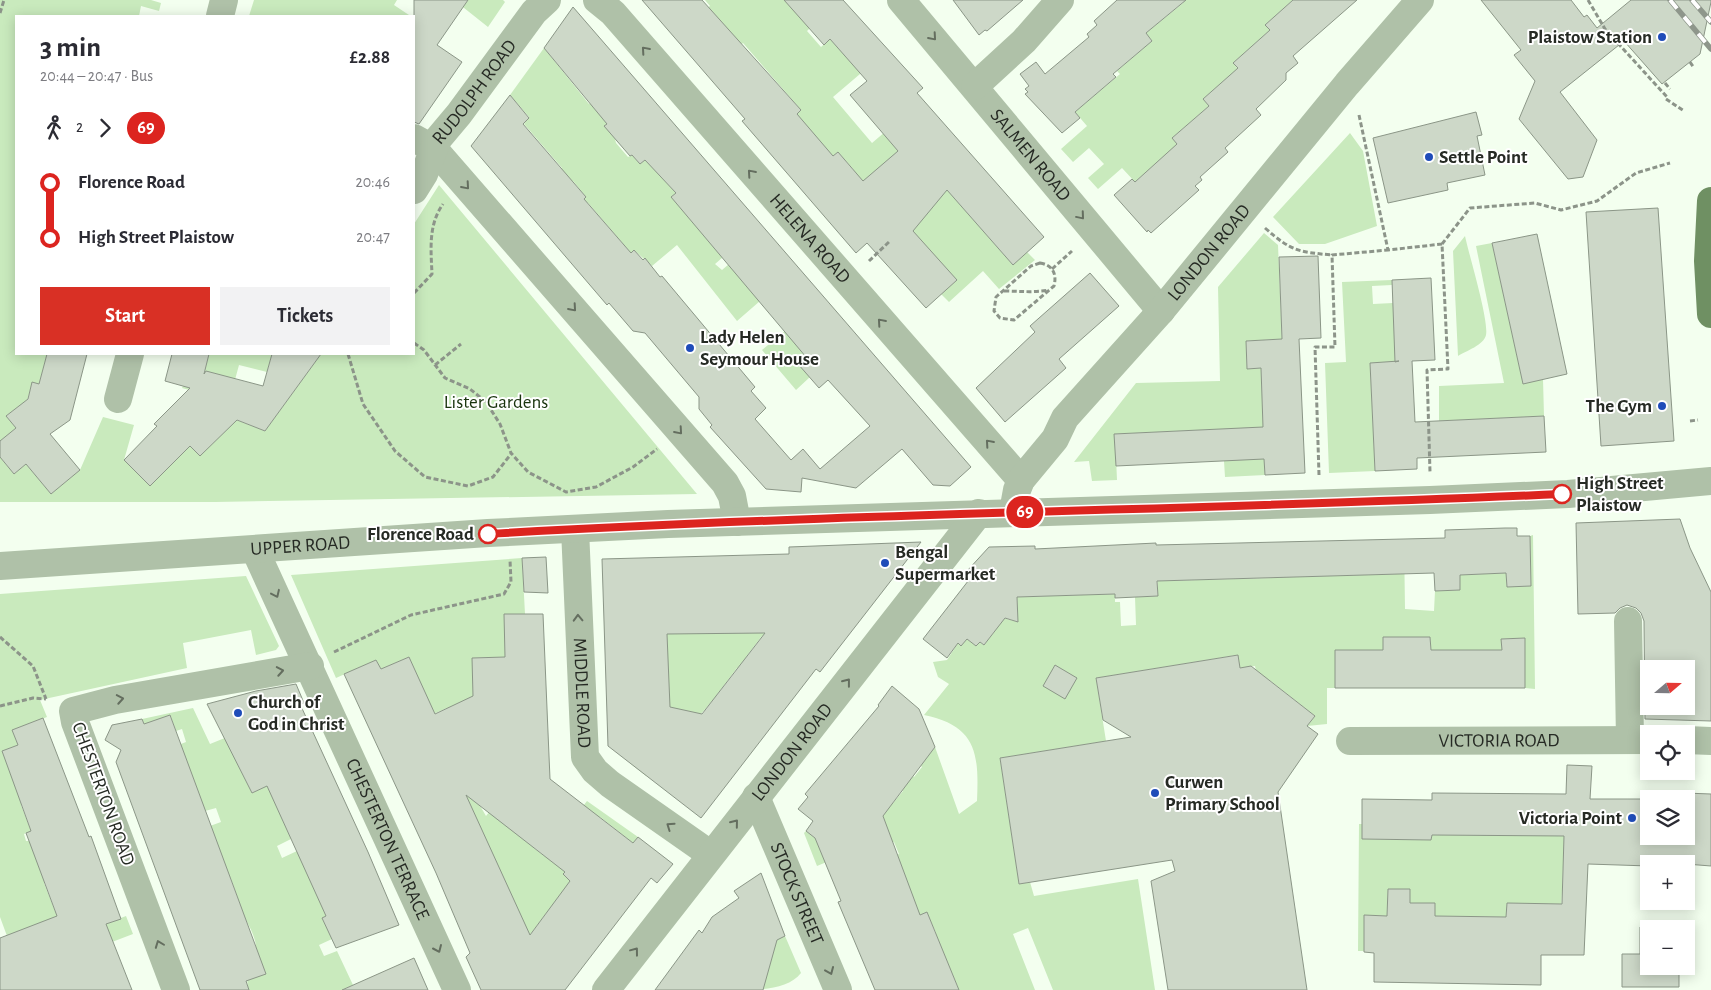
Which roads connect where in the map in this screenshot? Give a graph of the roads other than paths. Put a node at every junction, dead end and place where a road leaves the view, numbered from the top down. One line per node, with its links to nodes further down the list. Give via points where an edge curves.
1 (224, 0): 7 (street)
2 (547, 0): 9 (street, RUDOLPH ROAD, via 534,12 438,139)
3 (597, 0): 16 (street, HELENA ROAD, one-way to 3, via 613,13)
4 (901, 0): 8 (street, SALMEN ROAD, one-way to 8)
5 (1060, 0): 8 (street, via 1024,41)
6 (1420, 0): 12 (street, LONDON ROAD)
7 (220, 15)
8 (975, 86): 12 (street, SALMEN ROAD, one-way to 12)
9 (424, 143): 10 (street, RUDOLPH ROAD, via 424,174); 20 (street, one-way to 20, via 461,181 725,483 732,496)
10 (415, 188)
11 (1711, 201): 13 (main road, via 1708,261)
12 (1161, 311): 16 (street, LONDON ROAD, via 1065,418 1055,439)
13 (1711, 314)
14 (130, 355): 15 (street)
15 (118, 399)
16 (1021, 480): 18 (street, LONDON ROAD)
17 (1711, 481): 18 (street, UPPER ROAD, via 1568,494)
18 (1013, 512): 19 (street, UPPER ROAD)
19 (979, 513): 20 (street, UPPER ROAD); 30 (street, LONDON ROAD, one-way to 19)
20 (737, 522): 21 (street, UPPER ROAD)
21 (575, 529): 22 (street, UPPER ROAD); 31 (street, MIDDLE ROAD, one-way to 21, via 610,784 585,757)
22 (255, 550): 23 (street, UPPER ROAD); 25 (street, CHESTERTON TERRACE, one-way to 25)
23 (0, 566)
24 (1628, 621): 26 (street)
25 (310, 666): 32 (street, CHESTERTON ROAD, one-way to 25, via 73,711 116,700); 33 (street, CHESTERTON TERRACE, one-way to 33)
26 (1639, 740): 28 (street, VICTORIA ROAD)
27 (1695, 740): 29 (street)
28 (1350, 741)
29 (1711, 741)
30 (756, 797): 31 (street, LONDON ROAD, one-way to 30); 35 (street, STOCK STREET, one-way to 35)
31 (710, 854): 34 (street, LONDON ROAD, one-way to 31)
32 (176, 990)
33 (457, 990)
34 (606, 990)
35 (838, 990)

